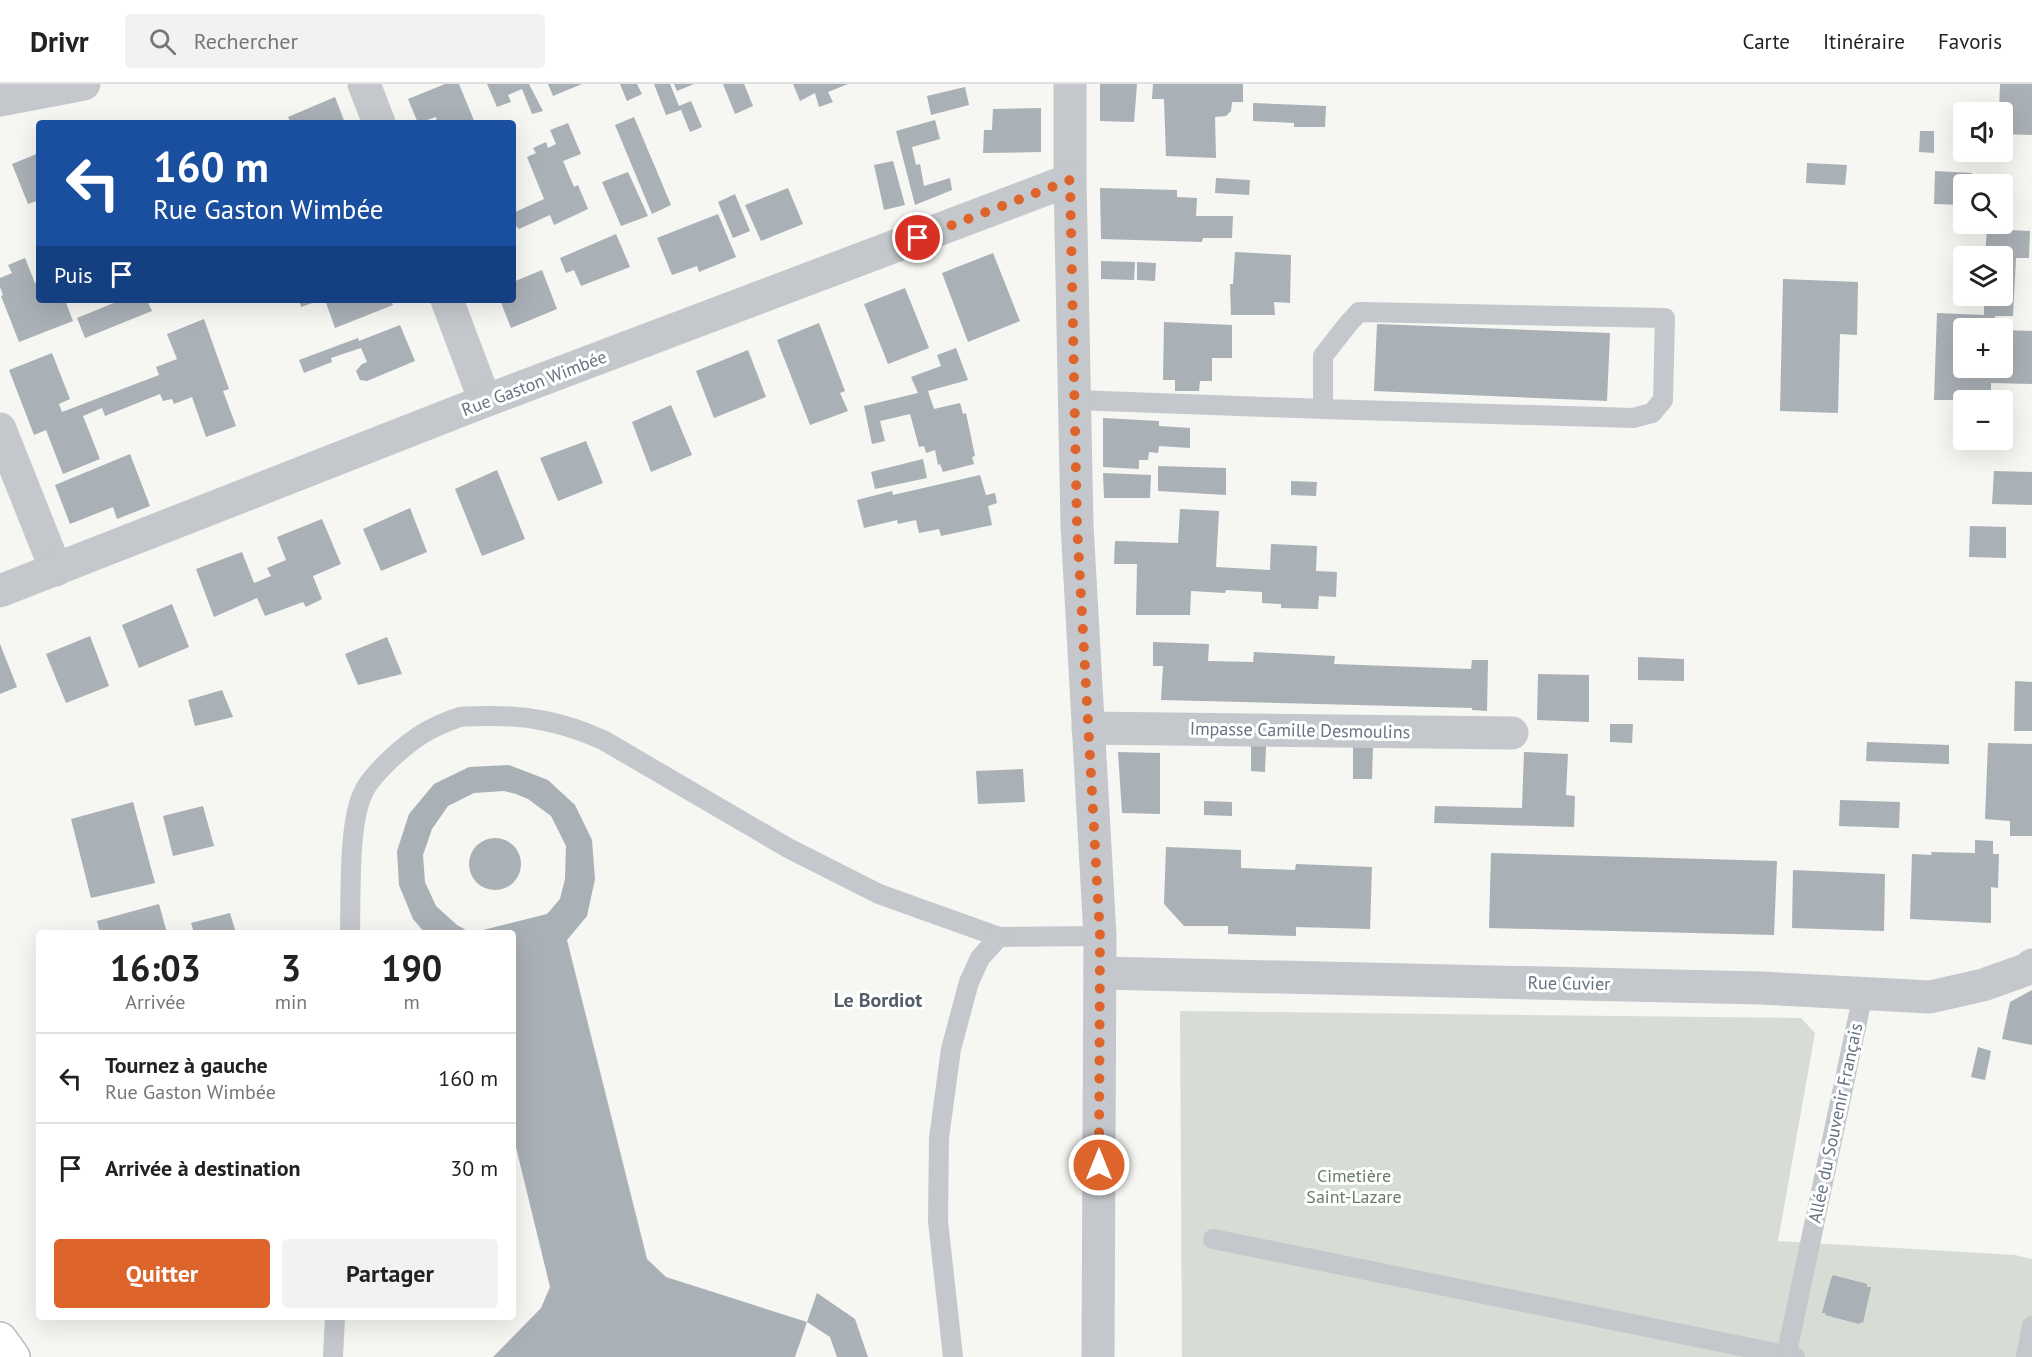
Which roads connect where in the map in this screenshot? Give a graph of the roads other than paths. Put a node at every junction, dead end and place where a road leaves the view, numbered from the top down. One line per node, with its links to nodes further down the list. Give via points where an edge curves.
1 (84, 84): 4 (street)
2 (364, 84): 5 (street)
3 (1070, 84): 6 (street)
4 (0, 99)
5 (378, 120)
6 (1070, 180): 8 (street); 9 (street, Rue Gaston Wimbée)
7 (448, 303): 9 (street)
8 (1075, 400): 10 (lane); 14 (street)
9 (485, 401): 12 (street, Rue Gaston Wimbée)
10 (1323, 410): 10 (lane, via 1633,418 1652,413 1663,400 1665,318 1359,312 1323,356)
11 (0, 429): 12 (street)
12 (56, 570): 13 (street, Rue Gaston Wimbée)
13 (0, 591)
14 (1088, 728): 15 (street, Impasse Camille Desmoulins); 17 (street)
15 (1512, 733)
16 (350, 930): 18 (lane, via 356,814 363,792 384,765 418,735 459,717 503,716 544,719 577,728 788,848 879,894)
17 (1100, 936): 18 (lane); 20 (street)
18 (999, 937): 29 (lane, via 980,958 969,982 951,1050 939,1138 938,1221)
19 (2032, 965): 21 (street, Rue Cuvier, via 1983,985 1930,997)
20 (1100, 973): 21 (street, Rue Cuvier, via 1761,988); 30 (street)
21 (1863, 994): 26 (lane, Allée du Souvenir Français, via 1807,1252)
22 (1213, 1239): 26 (lane)
23 (335, 1320): 28 (lane)
24 (2032, 1326): 31 (lane)
25 (0, 1339): 27 (main road)
26 (1789, 1356)
27 (12, 1357)
28 (333, 1357)
29 (953, 1357)
30 (1098, 1357)
31 (2026, 1357)

